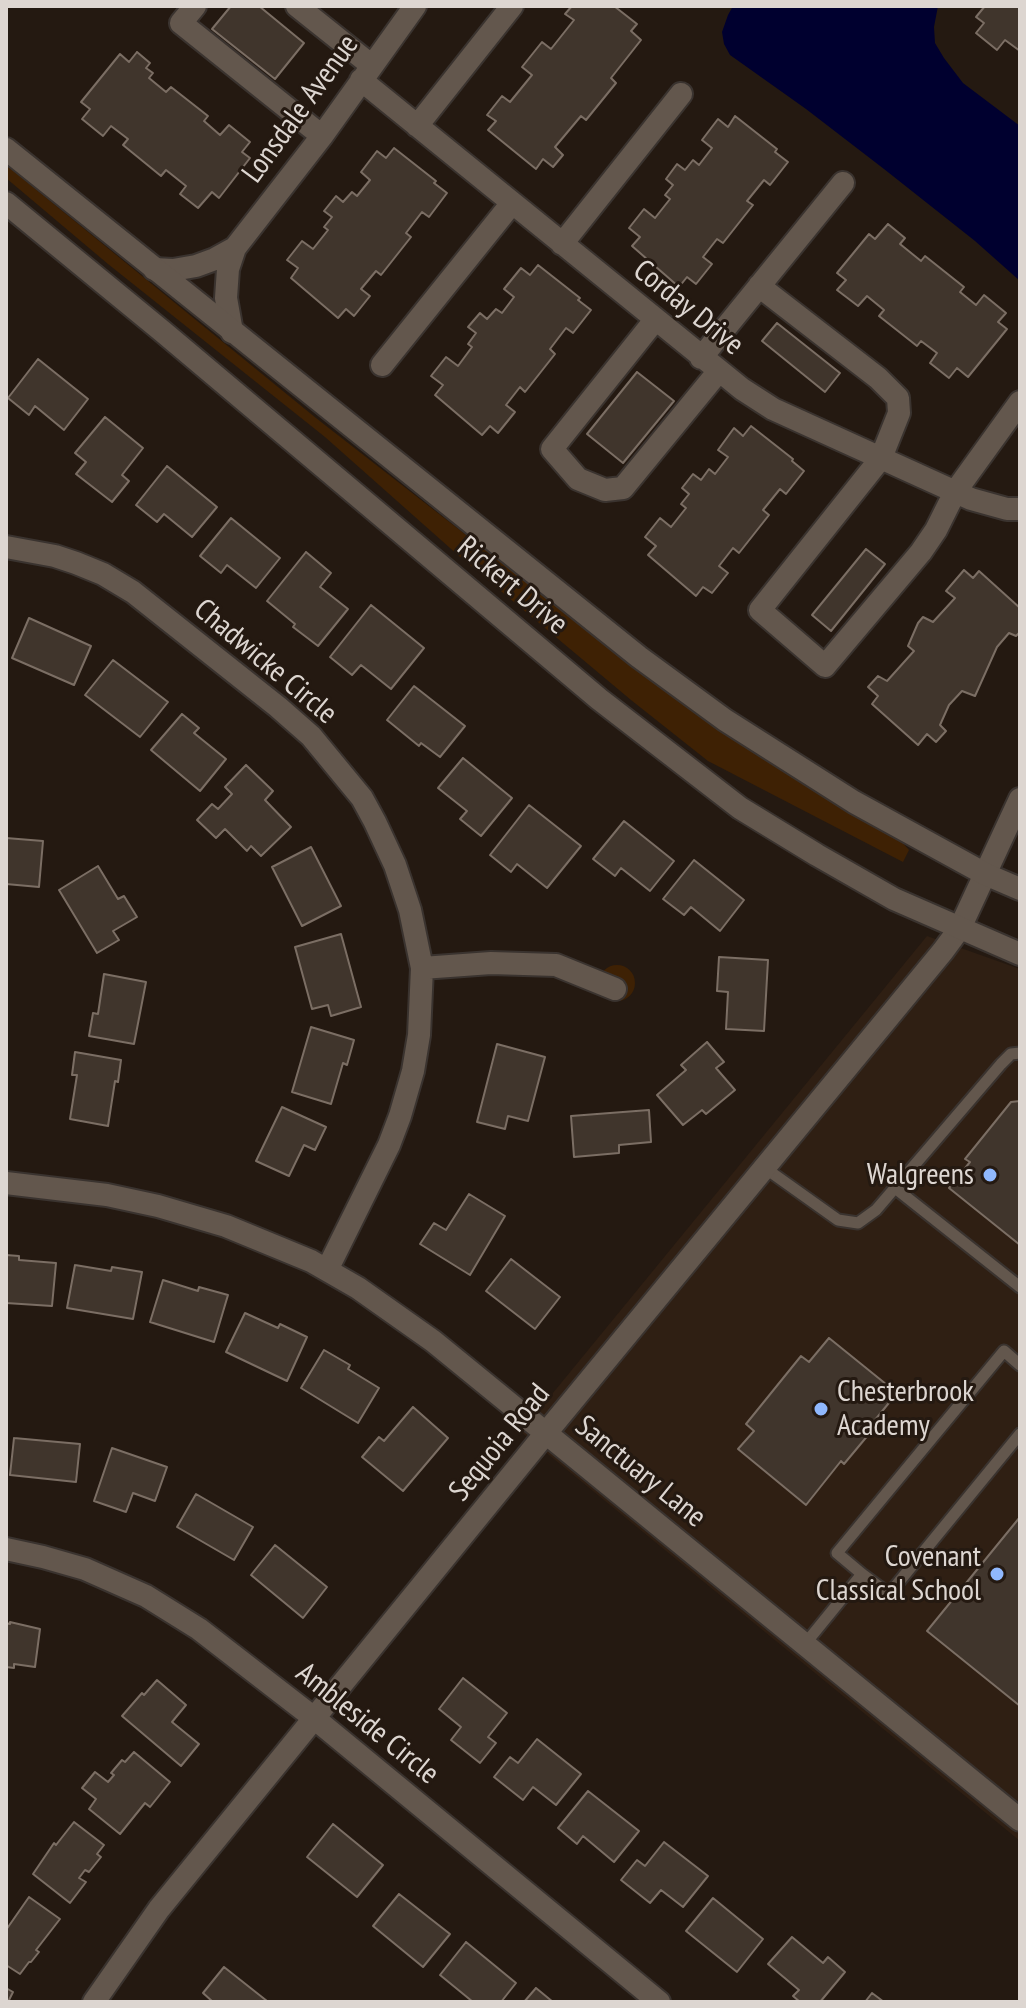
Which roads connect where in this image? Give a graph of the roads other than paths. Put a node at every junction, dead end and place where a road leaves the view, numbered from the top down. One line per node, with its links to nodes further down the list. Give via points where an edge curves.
1 (195, 6): 8 (street, via 181,23)
2 (297, 6): 5 (street, Corday Drive)
3 (415, 6): 5 (street, Lonsdale Avenue)
4 (512, 6): 7 (street)
5 (366, 72): 7 (street, Corday Drive); 8 (street, Lonsdale Avenue)
6 (681, 94): 13 (street)
7 (417, 126): 12 (street, Corday Drive)
8 (322, 136): 14 (street, Lonsdale Avenue)
9 (6, 149): 15 (street, Rickert Drive)
10 (843, 183): 16 (street)
11 (6, 203): 29 (street, Rickert Drive, via 599,699 740,808 894,899)
12 (512, 203): 13 (street, Corday Drive); 19 (street)
13 (562, 244): 17 (street, Corday Drive)
14 (235, 248): 15 (street, Lonsdale Avenue, via 196,266); 18 (street, Lonsdale Avenue, via 226,298)
15 (154, 269): 18 (street, Rickert Drive)
16 (759, 286): 20 (street); 22 (street, via 898,398 899,413)
17 (655, 320): 20 (street, Corday Drive); 20 (street, via 552,449 578,479 605,490 623,488)
18 (232, 332): 27 (street, Rickert Drive, via 725,720 854,802)
19 (382, 365)
20 (710, 365): 22 (street, Corday Drive, via 773,409)
21 (1018, 409): 23 (street)
22 (881, 458): 23 (street, Corday Drive); 23 (street, via 760,610 825,666 921,552)
23 (955, 492): 24 (street, Corday Drive)
24 (1020, 509)
25 (6, 547): 31 (street, Chadwicke Circle, via 76,563 133,592 311,736 375,822 410,910)
26 (1020, 799): 27 (street, Sequoia Road)
27 (985, 874): 28 (street, Rickert Drive); 29 (street, Sequoia Road)
28 (1020, 889)
29 (960, 928): 30 (street, Rickert Drive); 34 (street, Sequoia Road)
30 (1020, 954)
31 (422, 968): 32 (street, via 556,965); 37 (street, Chadwicke Circle, via 419,1035 400,1116)
32 (615, 989)
33 (1020, 1053): 36 (lane, via 1001,1064)
34 (765, 1168): 36 (lane, via 838,1220 858,1223); 40 (street, Sequoia Road)
35 (6, 1183): 37 (street, Sanctuary Lane, via 158,1206 226,1226)
36 (895, 1188): 38 (lane)
37 (327, 1270): 40 (street, Sanctuary Lane, via 423,1333)
38 (1020, 1287)
39 (1020, 1365): 43 (lane, via 1004,1351 837,1553)
40 (546, 1433): 44 (street, Sanctuary Lane); 45 (street, Sequoia Road)
41 (1020, 1434): 43 (lane, via 889,1594)
42 (6, 1549): 45 (street, Ambleside Circle, via 85,1569 146,1596 199,1629)
43 (862, 1574): 44 (lane)
44 (805, 1644): 46 (street, Sanctuary Lane)
45 (314, 1718): 47 (street, Sequoia Road, via 159,1909); 48 (street, Ambleside Circle)
46 (1020, 1820)
47 (94, 2002)
48 (659, 2002)

